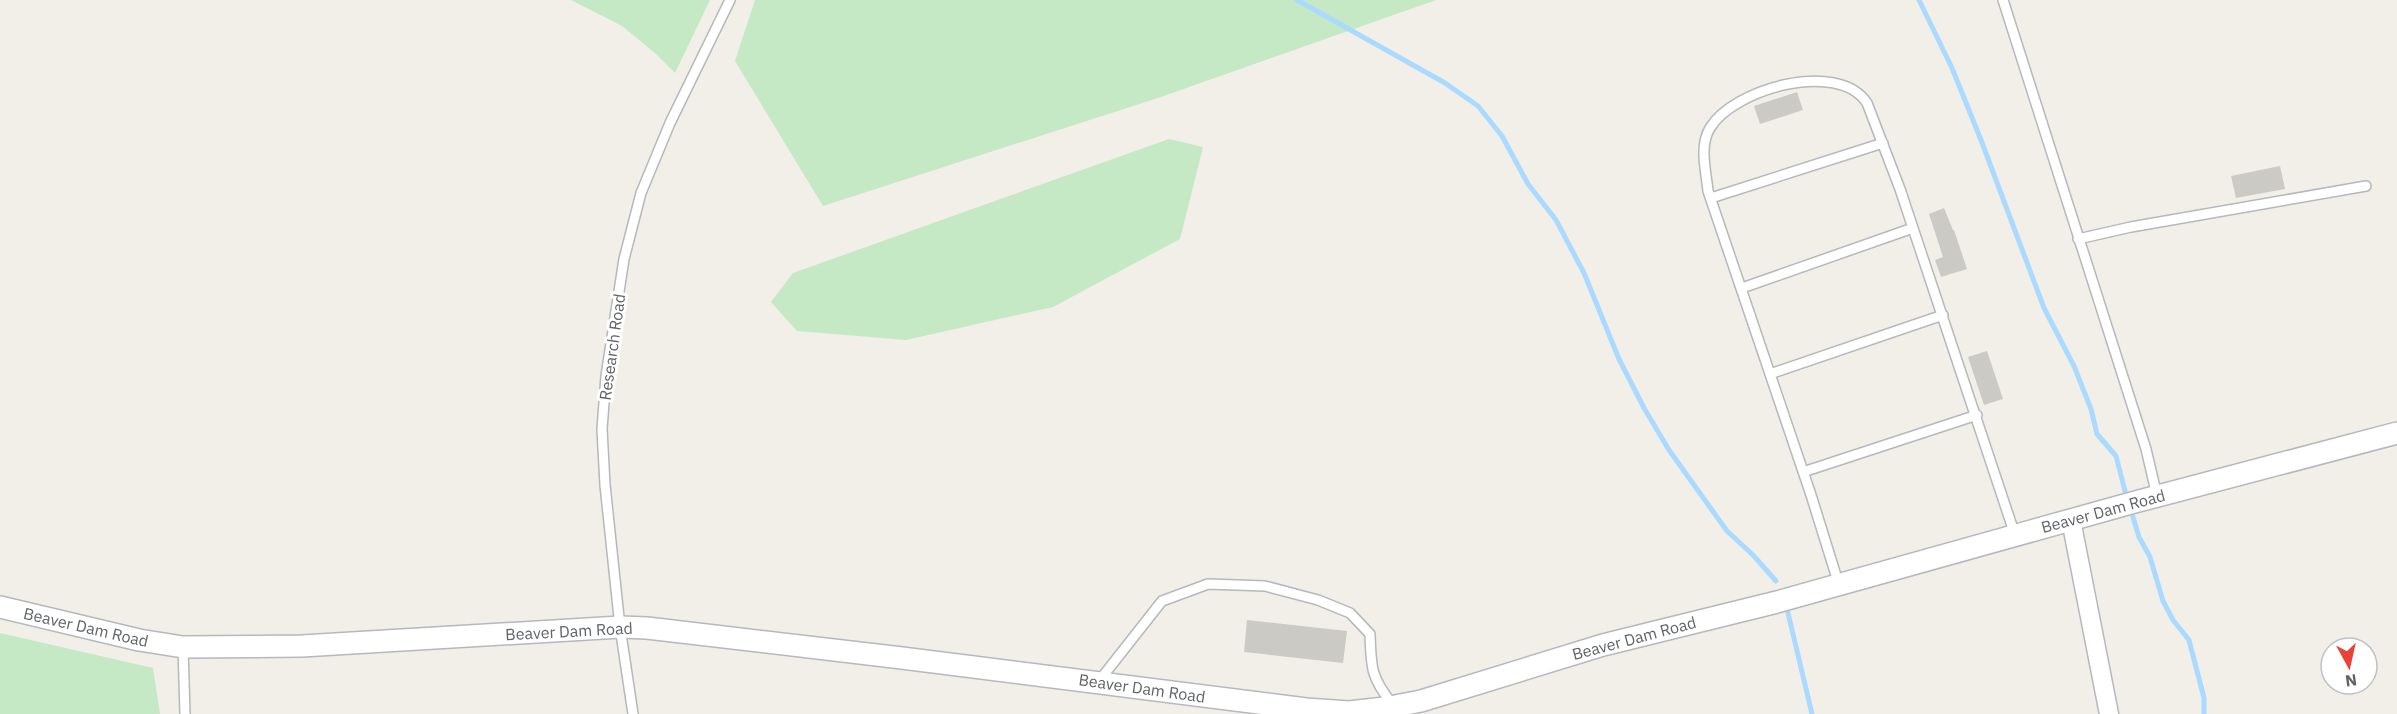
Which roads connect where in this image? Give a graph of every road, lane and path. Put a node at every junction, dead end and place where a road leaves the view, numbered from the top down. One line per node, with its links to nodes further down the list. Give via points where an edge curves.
1 (730, 0): 19 (lane, Research Road, via 652,164 624,259 602,429)
2 (2003, 0): 7 (lane)
3 (1883, 142): 5 (lane); 5 (lane, via 1867,103 1853,89 1829,81 1809,80 1775,87 1736,103 1710,127 1704,152); 6 (lane)
4 (2367, 186): 7 (lane)
5 (1711, 198): 8 (lane)
6 (1913, 228): 8 (lane); 9 (lane)
7 (2078, 239): 14 (lane, via 2146,449)
8 (1742, 288): 10 (lane)
9 (1943, 315): 10 (lane); 11 (lane)
10 (1770, 374): 13 (lane)
11 (1977, 415): 13 (lane); 16 (lane)
12 (2397, 433): 14 (street, Beaver Dam Road)
13 (1803, 472): 17 (lane)
14 (2157, 496): 15 (street, Beaver Dam Road)
15 (2071, 520): 16 (street, Beaver Dam Road); 25 (street)
16 (2015, 535): 17 (street, Beaver Dam Road)
17 (1839, 585): 22 (street, Beaver Dam Road, via 1603,645)
18 (0, 607): 20 (street, Beaver Dam Road)
19 (620, 627): 20 (street, Beaver Dam Road, via 302,646); 21 (street, Beaver Dam Road); 24 (lane, Research Road)
20 (183, 646): 23 (lane)
21 (1098, 682): 22 (street, Beaver Dam Road, via 1306,710 1349,712); 22 (lane, via 1162,601 1208,584 1265,586 1350,613 1370,634 1376,684)
22 (1395, 706)
23 (185, 714)
24 (633, 714)
25 (2109, 714)

